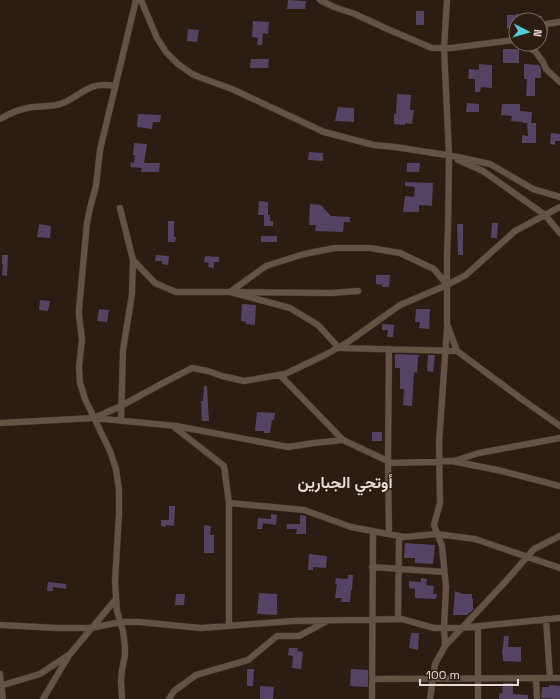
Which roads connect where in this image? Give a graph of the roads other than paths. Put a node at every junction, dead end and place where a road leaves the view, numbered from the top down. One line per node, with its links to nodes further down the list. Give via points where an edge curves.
1 (136, 0): 11 (street)
2 (141, 0): 13 (street, via 157,38 166,52 188,72 199,78 232,89 324,132 374,145)
3 (320, 0): 8 (street, via 432,48)
4 (446, 0): 8 (street)
5 (560, 22): 6 (street)
6 (548, 24)
7 (508, 41): 8 (street)
8 (444, 48): 13 (street)
9 (536, 52): 10 (street, via 546,69)
10 (560, 82)
11 (115, 86): 12 (street, via 92,87 64,103 24,109); 30 (street, via 87,223 79,309 82,339 79,378)
12 (0, 119)
13 (449, 155): 14 (street, via 490,164 533,189); 17 (street, via 483,171); 20 (street)
14 (560, 197)
15 (560, 207): 17 (street)
16 (120, 208): 19 (street)
17 (544, 216): 18 (street); 20 (street, via 515,231 466,275)
18 (560, 233)
19 (132, 260): 22 (street, via 155,283 176,292); 29 (street, via 132,294 123,350)
20 (447, 285): 22 (street, via 434,270 400,253 370,248 335,248 304,254 266,266); 23 (street); 24 (street, via 400,305)
21 (358, 291): 22 (street)
22 (230, 292): 24 (street, via 290,308 318,325)
23 (447, 324): 26 (street); 27 (street)
24 (338, 348): 25 (street); 28 (street)
25 (389, 349): 26 (street); 37 (street)
26 (445, 350): 27 (street); 39 (street)
27 (457, 351): 34 (street)
28 (280, 375): 29 (street, via 244,381 192,368); 36 (street)
29 (121, 406): 30 (street); 31 (street)
30 (94, 418): 31 (street); 32 (street); 52 (street, via 110,451 118,485)
31 (121, 421): 33 (street)
32 (0, 423)
33 (173, 426): 36 (street, via 288,447); 41 (street, via 224,466)
34 (560, 426)
35 (560, 438): 38 (street, via 479,453)
36 (343, 440): 37 (street)
37 (388, 461): 39 (street); 43 (street)
38 (452, 461): 39 (street); 40 (street)
39 (439, 462): 44 (street, via 440,503 434,525)
40 (560, 486)
41 (228, 503): 42 (street, via 304,510 351,528); 60 (street)
42 (372, 531): 43 (street); 48 (street)
43 (389, 534): 45 (street)
44 (437, 534): 45 (street); 47 (street, via 475,538); 51 (street, via 442,546)
45 (399, 536): 50 (street)
46 (560, 536): 47 (street, via 534,549)
47 (527, 557): 49 (street); 62 (street)
48 (372, 567): 50 (street); 56 (street)
49 (560, 568)
50 (399, 569): 51 (street); 54 (street)
51 (444, 572): 64 (street)
52 (116, 599): 58 (street); 63 (street)
53 (560, 618): 55 (street)
54 (398, 619): 56 (street); 64 (street)
55 (546, 619): 61 (street); 70 (street)
56 (372, 620): 57 (street); 72 (street)
57 (329, 621): 60 (street); 78 (street, via 299,636 278,636 248,660 196,675 174,691)
58 (120, 622): 60 (street, via 200,628); 63 (street); 77 (street, via 125,647 121,680)
59 (0, 625): 63 (street)
60 (229, 626)
61 (478, 626): 62 (street); 68 (street)
62 (463, 627): 64 (street); 65 (street)
63 (91, 628): 66 (street)
64 (444, 628): 65 (street)
65 (445, 646): 73 (street, via 435,664)
66 (70, 654): 74 (street, via 40,674); 76 (street)
67 (0, 674): 74 (street)
68 (478, 678): 69 (street); 73 (street); 81 (street)
69 (536, 678): 70 (street); 82 (street)
70 (550, 678): 71 (street)
71 (560, 678)
72 (372, 679): 73 (street); 79 (street)
73 (433, 679): 80 (street)
74 (1, 686): 75 (street)
75 (3, 699)
76 (43, 699)
77 (122, 699)
78 (168, 699)
79 (372, 699)
80 (430, 699)
81 (478, 699)
82 (537, 699)

